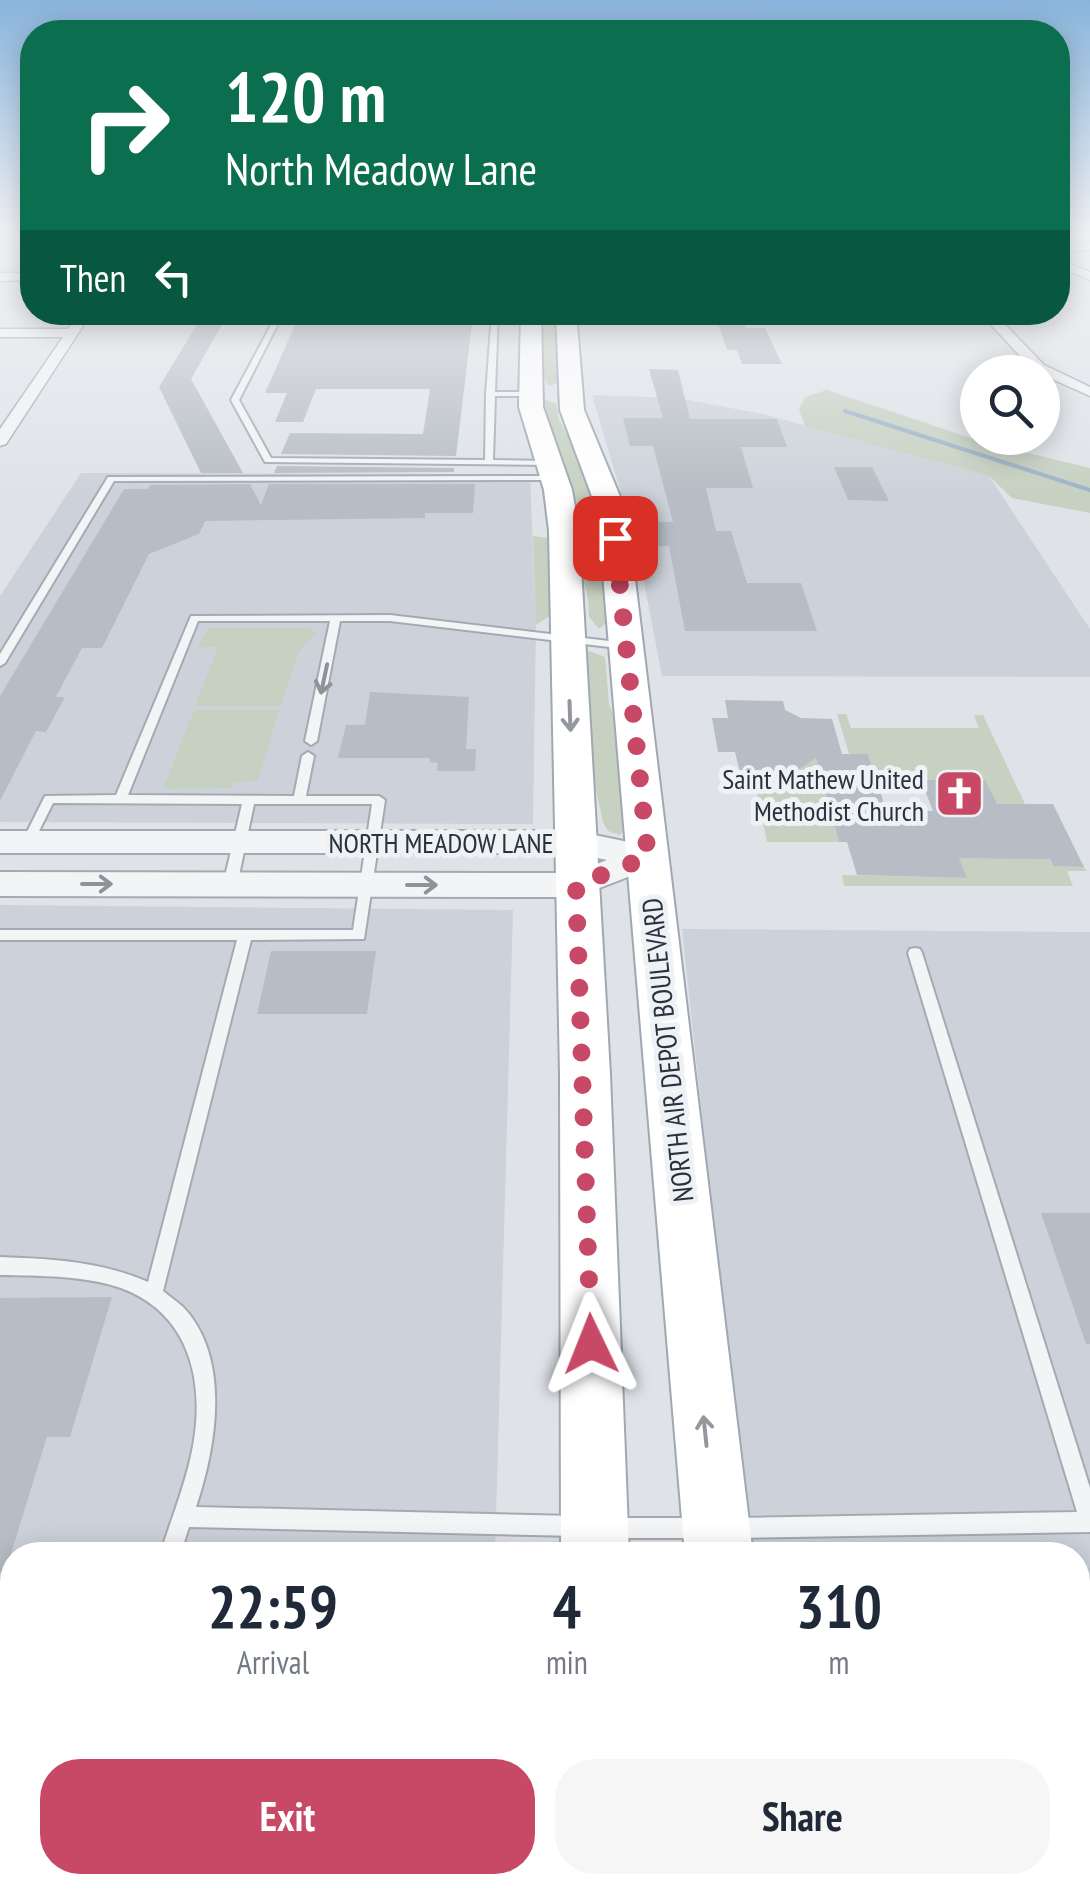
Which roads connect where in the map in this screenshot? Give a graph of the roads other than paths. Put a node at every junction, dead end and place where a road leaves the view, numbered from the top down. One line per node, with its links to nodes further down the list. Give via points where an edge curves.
1 (78, 325): 8 (street)
2 (274, 325): 16 (lane, via 236,400 268,460)
3 (494, 325): 10 (lane)
4 (531, 325): 11 (main road)
5 (567, 325): 12 (main road, NORTH AIR DEPOT BOULEVARD)
6 (997, 325): 9 (street, via 1038,368)
7 (0, 334): 8 (street)
8 (72, 334): 14 (street)
9 (1090, 392)
10 (490, 394): 11 (lane); 16 (lane)
11 (530, 394): 12 (main road); 17 (main road)
12 (570, 394): 20 (main road, NORTH AIR DEPOT BOULEVARD, via 612,518)
13 (0, 404): 14 (street)
14 (28, 404): 15 (street)
15 (0, 441)
16 (489, 464): 17 (lane)
17 (550, 471): 19 (main road, via 564,532); 21 (lane, via 111,479)
18 (336, 618): 19 (lane, via 446,623); 22 (lane, one-way to 22); 24 (lane, via 194,618)
19 (568, 640): 20 (lane); 31 (main road, one-way to 31)
20 (626, 646): 30 (main road, NORTH AIR DEPOT BOULEVARD)
21 (0, 663)
22 (311, 741)
23 (308, 756): 26 (lane)
24 (120, 800): 25 (lane); 29 (lane, via 49,799)
25 (250, 800): 26 (lane); 27 (lane)
26 (299, 800): 28 (lane, via 379,800)
27 (240, 842): 28 (street, NORTH MEADOW LANE); 29 (street, NORTH MEADOW LANE); 33 (lane)
28 (375, 842): 31 (street, NORTH MEADOW LANE); 34 (lane)
29 (11, 844)
30 (648, 857): 31 (street, NORTH MEADOW LANE); 44 (main road, NORTH AIR DEPOT BOULEVARD, one-way to 30)
31 (575, 864): 34 (street, NORTH MEADOW LANE, one-way to 31); 42 (main road)
32 (0, 884): 33 (street, NORTH MEADOW LANE, one-way to 33)
33 (230, 884): 34 (street, NORTH MEADOW LANE)
34 (368, 885): 36 (lane, via 359,935)
35 (0, 934): 36 (lane)
36 (246, 935): 39 (lane)
37 (914, 954): 41 (lane)
38 (0, 1266): 39 (lane, via 66,1266)
39 (154, 1293): 40 (lane, via 179,1314 203,1357 204,1431)
40 (182, 1517): 42 (lane, via 506,1522); 43 (lane)
41 (1090, 1522): 44 (lane)
42 (595, 1541): 44 (lane)
43 (174, 1542)
44 (717, 1542)

